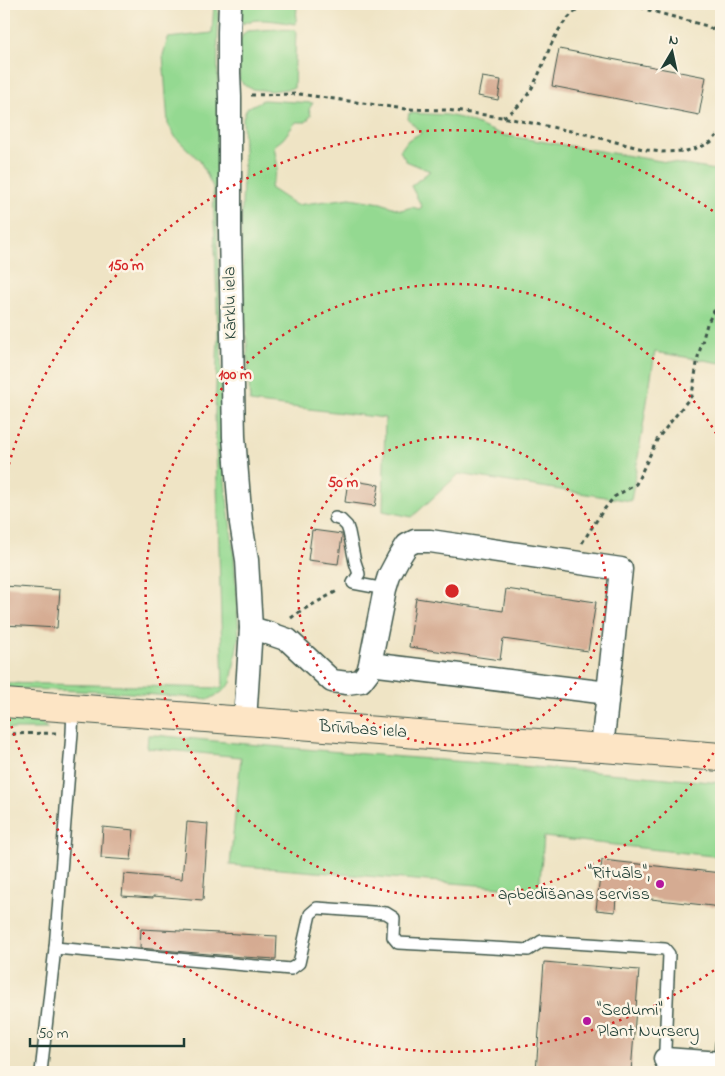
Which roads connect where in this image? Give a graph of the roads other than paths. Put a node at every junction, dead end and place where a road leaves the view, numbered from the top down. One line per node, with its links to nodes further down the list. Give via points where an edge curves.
1 (230, 4): 4 (street, Kārklu iela, via 234,437 241,523)
2 (335, 518): 3 (lane, via 344,523 349,532 359,574 353,583)
3 (385, 589): 5 (street); 6 (street, via 398,559 407,545 415,541 621,569)
4 (260, 630): 5 (street, via 288,640 332,681 361,681); 9 (street, Kārklu iela)
5 (370, 664): 6 (street)
6 (608, 693): 10 (street)
7 (4, 704): 8 (main road, Brīvības iela)
8 (73, 721): 9 (main road, Brīvības iela); 12 (lane)
9 (245, 721): 10 (main road, Brīvības iela)
10 (602, 748): 11 (main road, Brīvības iela)
11 (721, 757)
12 (55, 948): 14 (lane, via 291,969 299,963 310,914 317,908 386,913 394,918 393,937 398,943 528,950 542,941 665,949 669,954); 15 (lane)
13 (721, 1056): 14 (street)
14 (665, 1066)
15 (41, 1072)

